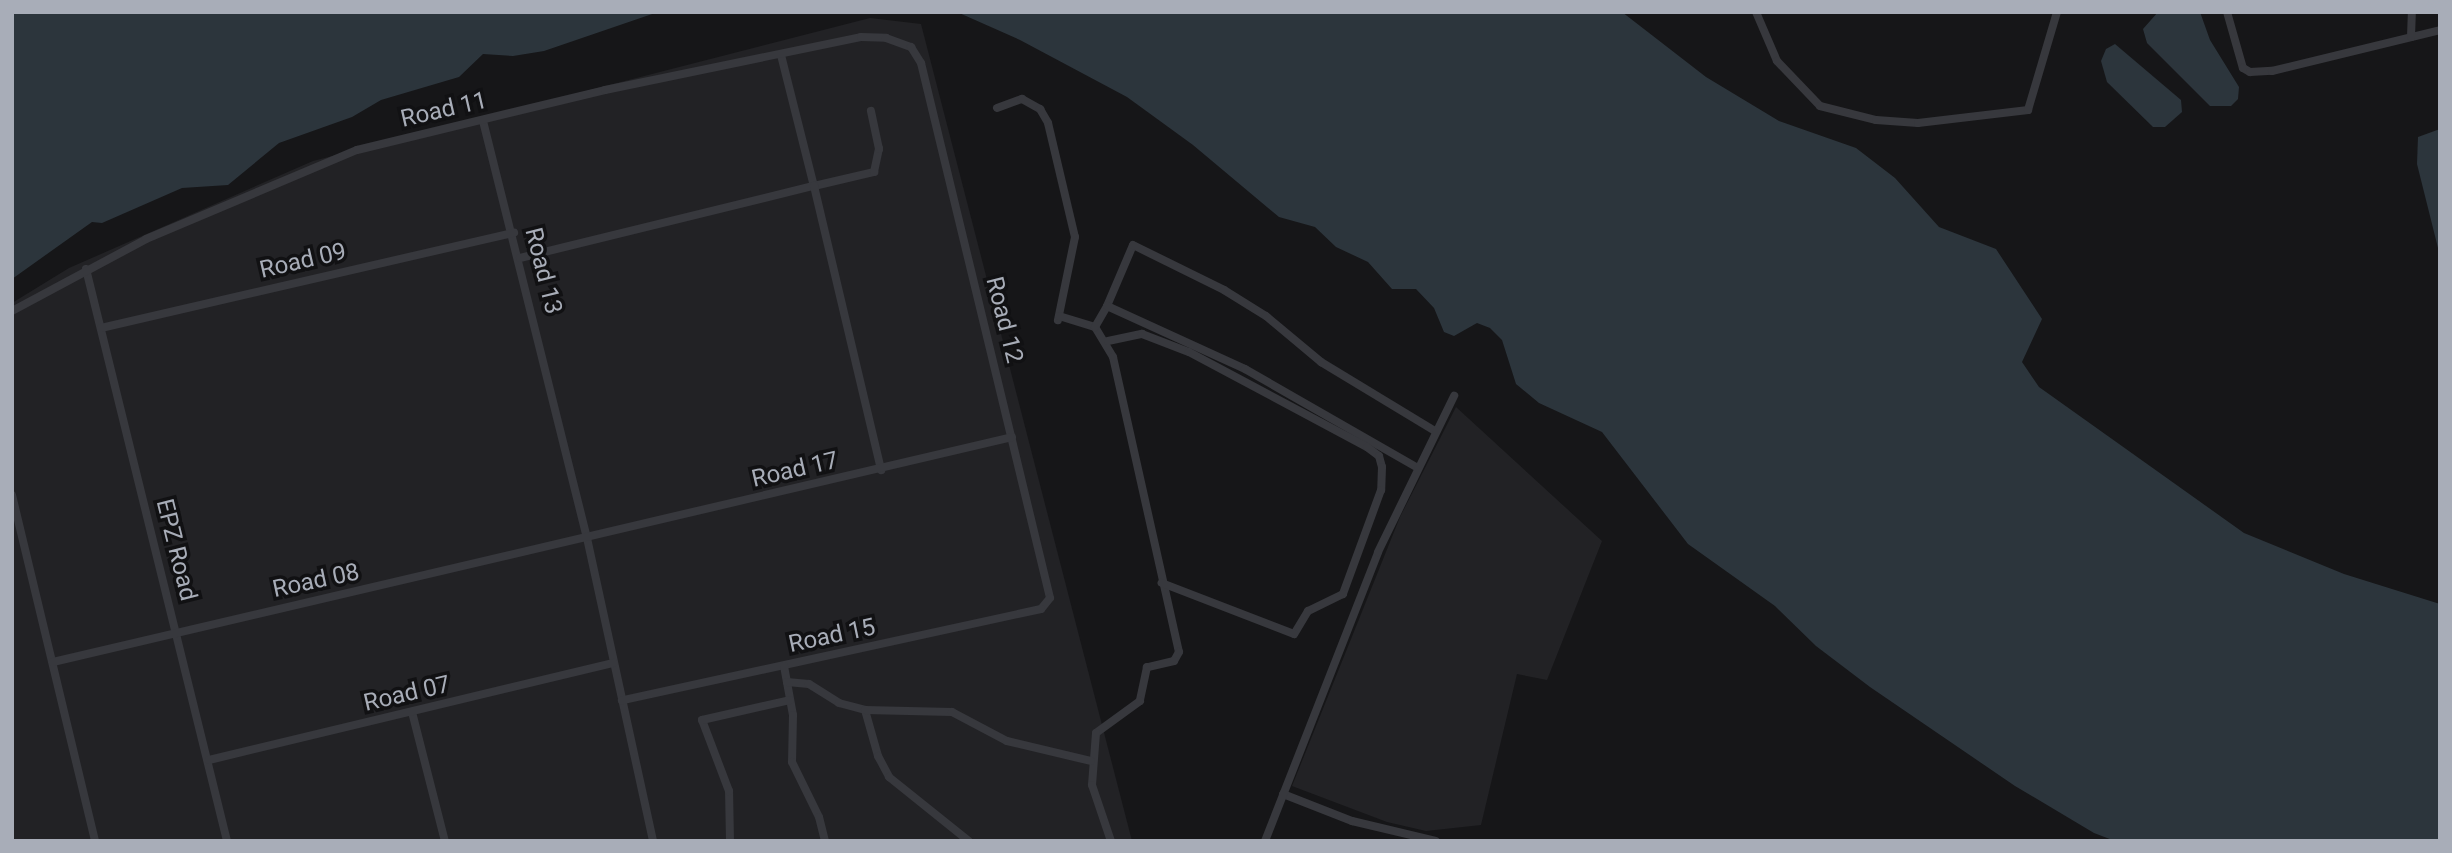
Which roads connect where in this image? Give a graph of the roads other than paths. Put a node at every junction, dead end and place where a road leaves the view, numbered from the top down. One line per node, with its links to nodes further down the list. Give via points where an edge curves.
1 (1756, 12): 2 (street, via 1777,61 1820,106 1876,120 1918,123 2028,110)
2 (2057, 12)
3 (2227, 12): 6 (street, via 2243,68 2250,72 2272,71)
4 (2412, 12): 6 (street)
5 (2440, 30): 6 (street)
6 (2411, 37)
7 (911, 47): 8 (street, Road 11, via 874,36); 23 (street, Road 12, via 921,63)
8 (781, 55): 11 (street, Road 11); 12 (street)
9 (997, 108): 18 (street, via 1022,99 1041,109 1048,123 1075,237 1058,318)
10 (871, 111): 12 (street, via 879,149 874,172)
11 (483, 121): 13 (street, Road 13); 15 (street, Road 11, via 357,150)
12 (814, 186): 14 (street); 25 (street)
13 (514, 233): 14 (street, Road 13); 19 (street, Road 09)
14 (520, 258): 27 (street, Road 13)
15 (86, 269): 17 (street, Road 11); 19 (street, EPZ Road)
16 (1107, 306): 18 (street); 22 (street, via 1133,245 1224,290 1266,316 1321,362); 24 (street, via 1245,369)
17 (12, 311)
18 (1095, 327): 20 (street)
19 (101, 328): 30 (street, EPZ Road)
20 (1108, 341): 28 (street); 28 (street, via 1142,334 1189,352 1367,447 1379,456 1382,467 1381,490 1343,594 1308,611 1294,634)
21 (1454, 396): 22 (street)
22 (1435, 431): 24 (street)
23 (1012, 437): 25 (street, Road 17); 29 (street, Road 12, via 1050,598)
24 (1416, 467): 41 (street)
25 (881, 470): 27 (street, Road 17)
26 (13, 499): 31 (street)
27 (587, 538): 30 (street, Road 08); 32 (street, Road 13)
28 (1162, 583): 40 (street, via 1179,658 1147,667 1140,702 1096,733)
29 (1047, 605): 33 (street, Road 15)
30 (177, 631): 31 (street, Road 08); 39 (street, EPZ Road)
31 (53, 662): 42 (street)
32 (614, 663): 35 (street, Road 13); 38 (street, Road 07)
33 (784, 666): 34 (street); 35 (street, Road 15)
34 (787, 682): 36 (street); 37 (street, via 809,684 839,703)
35 (622, 700): 45 (street, Road 13)
36 (790, 701): 46 (street, via 702,720 729,791); 47 (street, via 795,775 819,817)
37 (865, 709): 40 (street, via 952,712 1007,741); 48 (street, via 878,757 890,776)
38 (412, 712): 39 (street, Road 07); 44 (street)
39 (209, 761): 43 (street, EPZ Road)
40 (1091, 761): 49 (street, via 1096,805)
41 (1283, 794): 50 (street); 51 (street, via 1352,821)
42 (95, 841)
43 (227, 841)
44 (445, 841)
45 (653, 841)
46 (730, 841)
47 (825, 841)
48 (969, 841)
49 (1111, 841)
50 (1265, 841)
51 (1436, 841)

